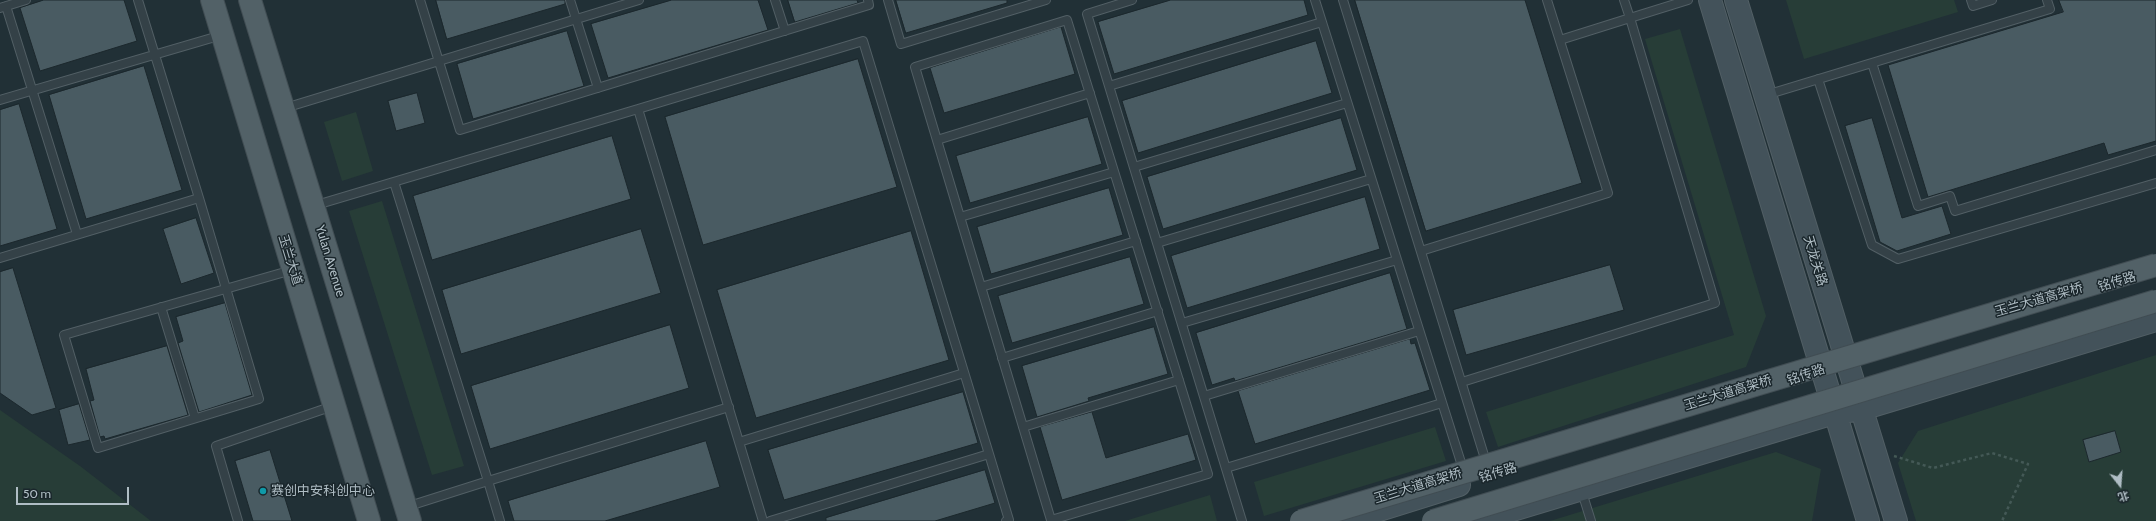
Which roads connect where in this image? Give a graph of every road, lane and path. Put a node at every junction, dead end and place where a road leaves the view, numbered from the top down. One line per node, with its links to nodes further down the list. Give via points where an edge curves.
1 (26, 0): 23 (lane)
2 (138, 0): 30 (lane)
3 (212, 0): 28 (main road, 玉兰大道)
4 (250, 0): 41 (main road, Yulan Avenue)
5 (420, 0): 31 (lane)
6 (570, 0): 25 (lane)
7 (639, 0): 25 (lane)
8 (775, 0): 27 (lane)
9 (868, 0): 27 (lane, via 869,5)
10 (888, 0): 11 (lane, via 901,44)
11 (1046, 0)
12 (1132, 0): 34 (lane, via 1087,14)
13 (1315, 0): 26 (lane)
14 (1343, 0): 56 (lane)
15 (1547, 0): 29 (lane)
16 (1624, 0): 24 (lane)
17 (1688, 0): 24 (lane)
18 (1710, 0): 72 (main road, 天龙关路)
19 (1736, 0): 38 (main road, 天龙关路)
20 (1971, 0): 21 (lane, via 1973,6)
21 (1992, 0)
22 (2047, 0): 32 (lane, via 2050,9)
23 (3, 7): 36 (lane)
24 (1630, 18): 29 (lane); 75 (lane, via 1715,303)
25 (576, 19): 31 (lane); 35 (lane)
26 (1322, 22): 34 (lane); 40 (lane)
27 (785, 31): 35 (lane)
28 (222, 35): 30 (lane); 60 (main road, 玉兰大道)
29 (1560, 40): 56 (lane, via 1608,193)
30 (156, 54): 36 (lane); 50 (lane)
31 (439, 61): 35 (lane, via 460,130); 41 (lane)
32 (1872, 63): 33 (lane); 44 (lane, via 1918,206 1950,196 1954,211)
33 (1818, 79): 38 (lane); 49 (lane, via 1872,245 1898,259)
34 (1109, 86): 45 (lane)
35 (598, 88)
36 (33, 90): 39 (lane); 53 (lane)
37 (1090, 93): 43 (lane); 43 (lane, via 1067,20 915,68); 46 (lane)
38 (1765, 95): 71 (main road, 天龙关路)
39 (0, 100)
40 (1347, 103): 45 (lane); 47 (lane)
41 (284, 109): 51 (main road, Yulan Avenue)
42 (638, 109): 48 (lane); 73 (lane, via 863,41); 79 (lane)
43 (937, 140): 52 (lane)
44 (2156, 150)
45 (1134, 167): 55 (lane)
46 (1114, 172): 52 (lane); 54 (lane)
47 (1371, 179): 55 (lane); 58 (lane)
48 (394, 182): 51 (lane); 89 (lane)
49 (2156, 183)
50 (199, 198): 53 (lane); 62 (lane)
51 (313, 206): 92 (main road, Yulan Avenue)
52 (960, 217): 63 (lane)
53 (77, 234): 57 (lane)
54 (1136, 241): 63 (lane); 66 (lane)
55 (1157, 243): 68 (lane)
56 (1421, 251): 75 (lane)
57 (0, 258)
58 (1397, 260): 68 (lane); 69 (lane)
59 (2156, 266): 101 (main road, 玉兰大道高架桥, bridge)
60 (293, 270): 62 (lane); 78 (main road, 玉兰大道)
61 (2156, 270): 71 (main road, 铭传路)
62 (226, 287): 65 (lane); 82 (lane, via 259,399)
63 (981, 287): 70 (lane)
64 (2156, 301): 103 (main road, bridge)
65 (161, 307): 82 (lane); 82 (lane, via 64,335 98,448)
66 (1158, 312): 70 (lane); 74 (lane)
67 (2156, 320): 80 (main road)
68 (1182, 323): 76 (lane)
69 (1419, 330): 76 (lane); 77 (lane)
70 (1002, 358): 83 (lane)
71 (1846, 360): 72 (main road, 铭传路); 80 (main road, 天龙关路)
72 (1823, 370): 81 (main road, 天龙关路); 88 (main road, 铭传路)
73 (964, 374): 84 (lane); 86 (lane)
74 (1179, 380): 83 (lane); 99 (lane, via 1208,474)
75 (1462, 382): 88 (lane)
76 (1204, 396): 87 (lane)
77 (1442, 403): 87 (lane); 90 (lane)
78 (334, 406): 93 (lane, via 216,446); 94 (main road, 玉兰大道)
79 (729, 407): 84 (lane); 89 (lane)
80 (1862, 409): 81 (main road); 85 (main road, 天龙关路)
81 (1834, 412): 91 (main road); 106 (main road, 天龙关路)
82 (195, 418)
83 (1023, 427): 99 (lane)
84 (739, 442): 96 (lane)
85 (1874, 449): 107 (main road, 天龙关路); 108 (path, via 1933,468 1992,453 2028,464)
86 (989, 454): 97 (lane); 98 (lane)
87 (1226, 468): 100 (lane)
88 (1491, 475): 90 (main road, 铭传路)
89 (488, 481): 92 (lane); 95 (lane)
90 (1467, 482): 102 (main road, 铭传路)
91 (1581, 489): 104 (main road); 105 (lane)
92 (408, 514)
93 (238, 521)
94 (369, 521)
95 (500, 521)
96 (763, 521)
97 (770, 521)
98 (1008, 521)
99 (1051, 521)
100 (1242, 521)
101 (1301, 521)
102 (1344, 521)
103 (1433, 521)
104 (1476, 521)
105 (1591, 521)
106 (1868, 521)
107 (1896, 521)
108 (2002, 521)

